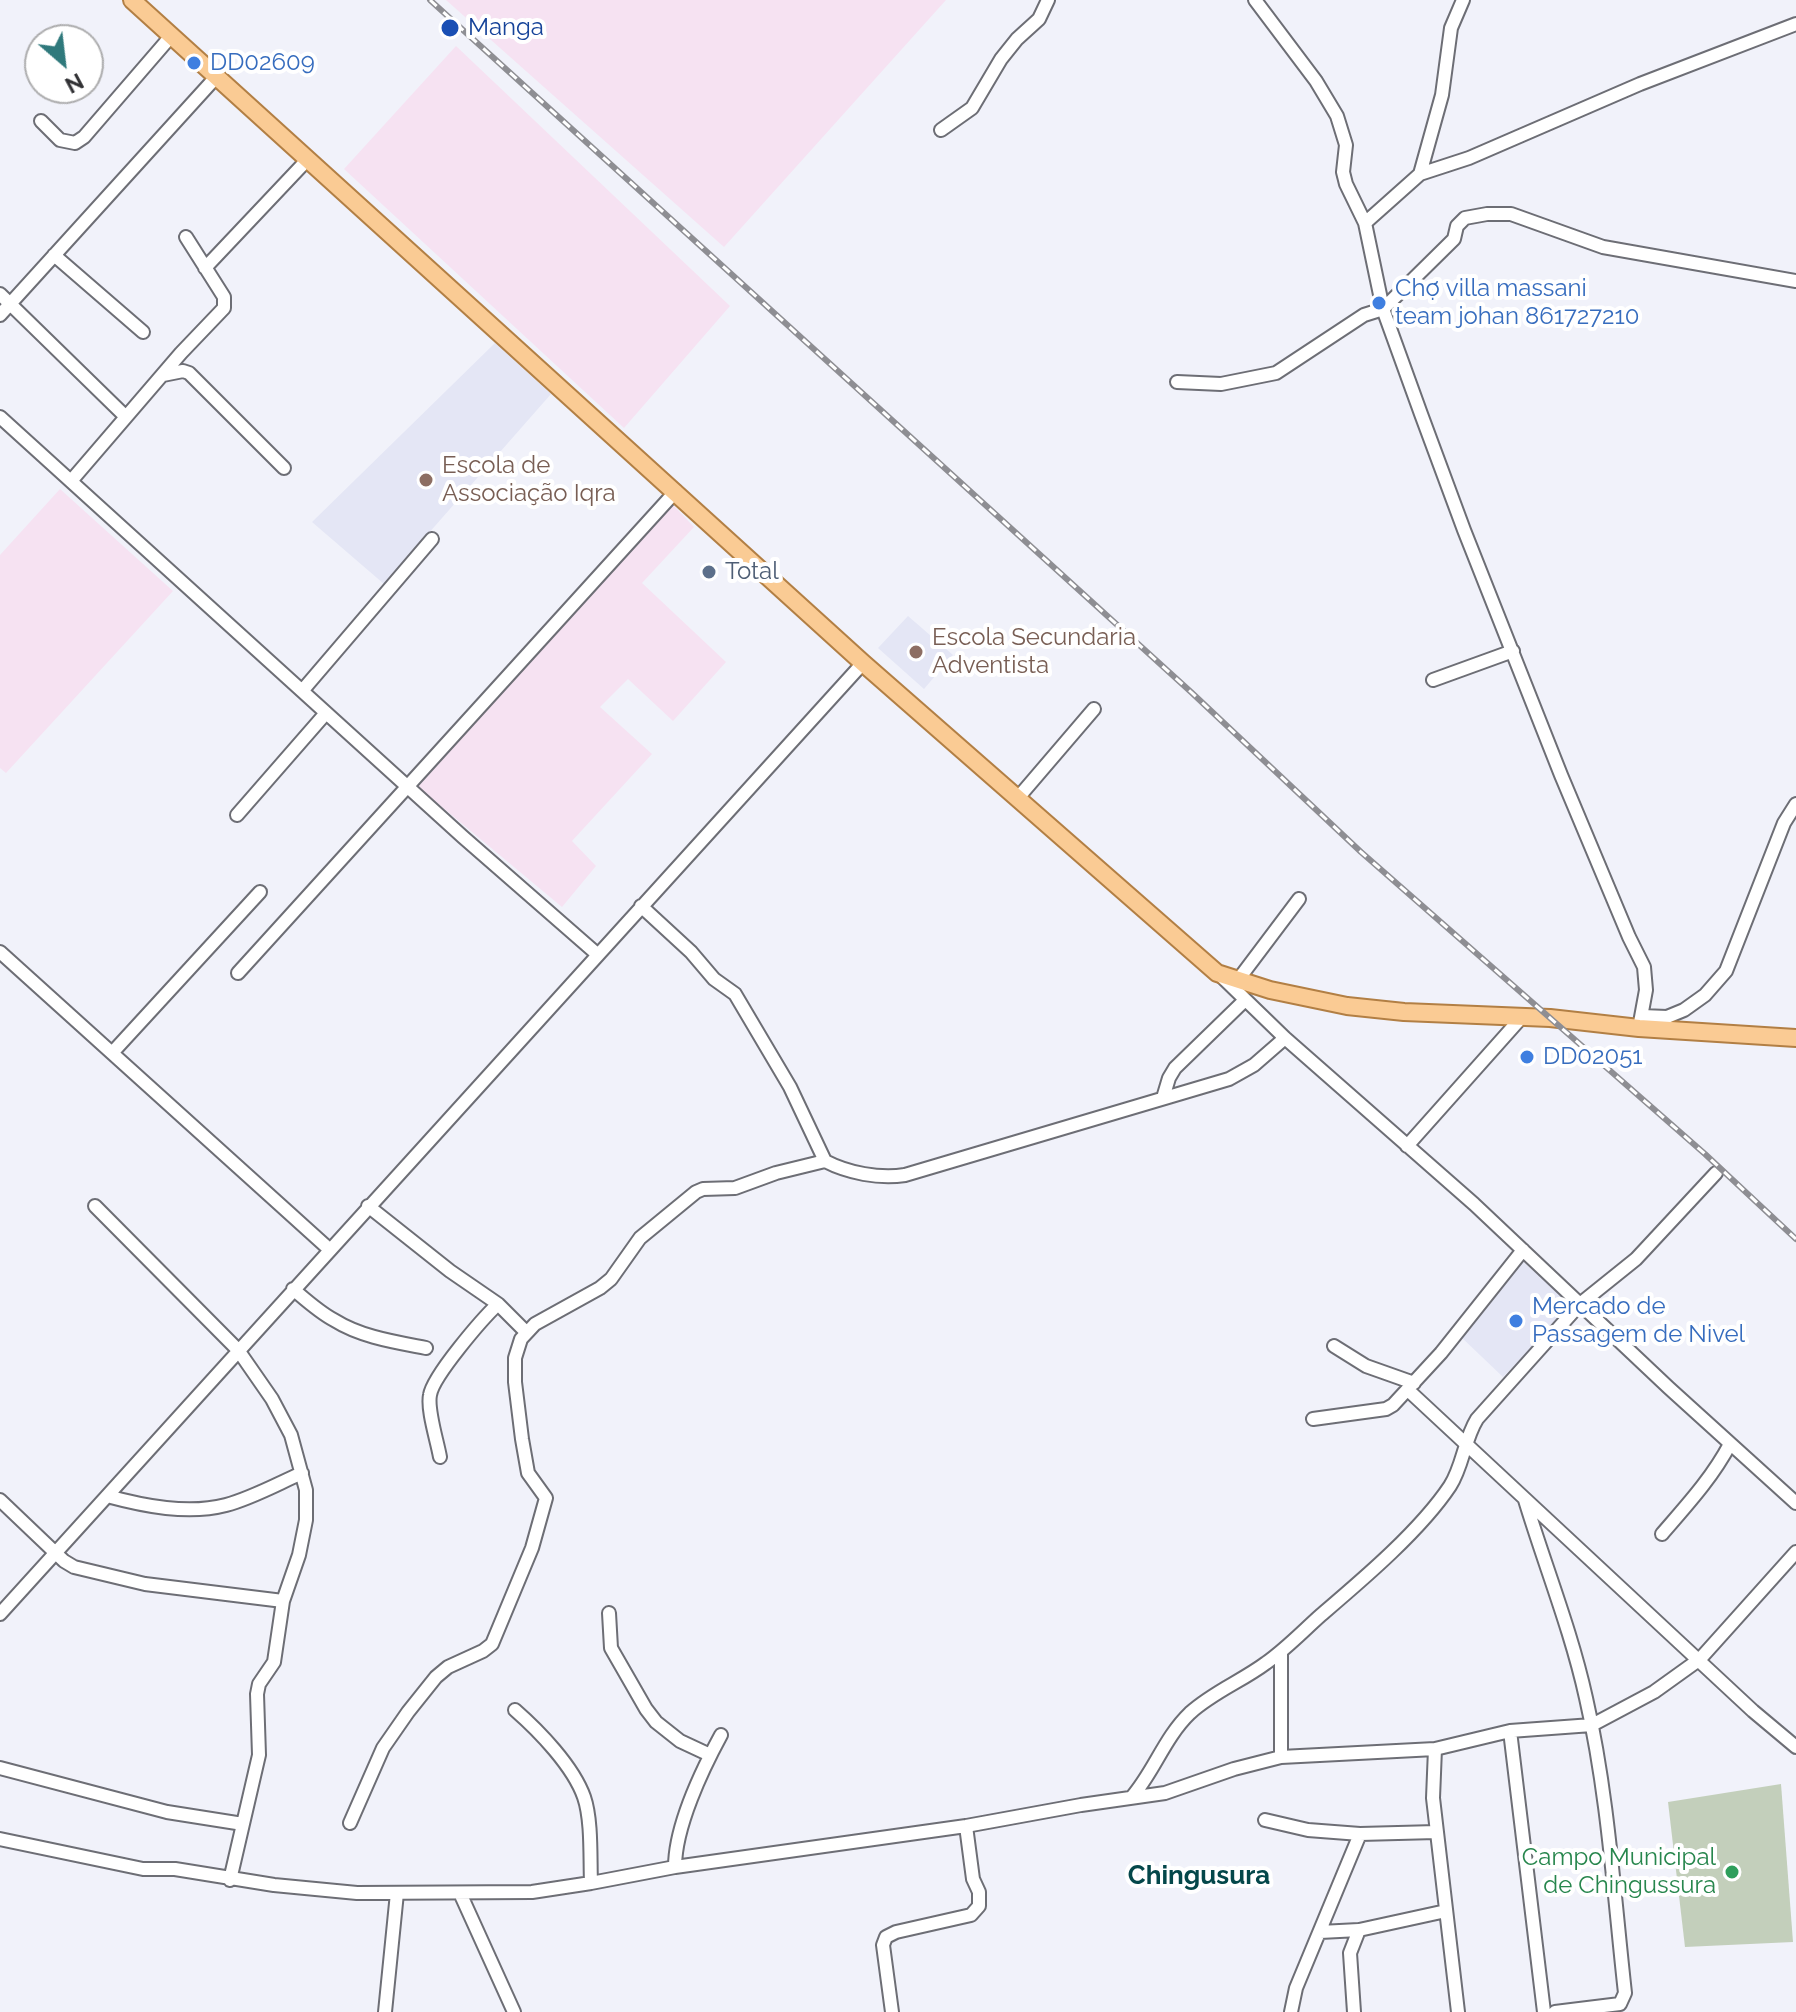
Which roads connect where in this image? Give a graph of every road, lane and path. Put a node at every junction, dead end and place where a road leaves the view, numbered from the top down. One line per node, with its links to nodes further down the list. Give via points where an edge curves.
1 (132, 0): 6 (main road)
2 (1048, 0): 9 (street, via 1039,19 1001,59 972,108)
3 (1255, 0): 12 (street, via 1337,116 1346,145 1346,184)
4 (1463, 0): 11 (street, via 1451,28 1442,95)
5 (1796, 24): 11 (street)
6 (172, 35): 7 (main road); 8 (street, via 75,143 60,140)
7 (217, 76): 10 (main road); 14 (street)
8 (41, 121)
9 (941, 130)
10 (308, 159): 15 (street); 28 (main road)
11 (1420, 174): 12 (street)
12 (1365, 223): 19 (street)
13 (186, 237): 15 (street)
14 (54, 255): 18 (street); 21 (street)
15 (205, 268): 22 (street, via 224,297 224,308)
16 (1796, 281): 19 (street, via 1603,247 1511,214 1487,214 1465,218 1454,239)
17 (0, 294): 18 (street)
18 (11, 303): 20 (street); 24 (street)
19 (1383, 309): 23 (street, via 1364,315 1276,373 1236,383); 30 (street)
20 (0, 315)
21 (143, 332)
22 (163, 375): 24 (street); 26 (street, via 189,373)
23 (1177, 382)
24 (125, 416): 27 (street)
25 (3, 425): 27 (street)
26 (284, 468)
27 (71, 481): 33 (street)
28 (676, 491): 31 (main road); 36 (street)
29 (432, 539): 33 (street)
30 (1513, 651): 32 (street); 50 (street, via 1644,967)
31 (863, 663): 37 (main road); 42 (street)
32 (1433, 680)
33 (302, 691): 35 (street)
34 (1094, 709): 37 (street)
35 (326, 713): 36 (street); 39 (street)
36 (409, 787): 44 (street); 45 (street)
37 (1017, 799): 46 (main road)
38 (1796, 804): 50 (street, via 1726,971 1684,1010)
39 (237, 815)
40 (260, 892): 53 (street)
41 (1299, 899): 47 (street)
42 (641, 906): 44 (street); 56 (street, via 735,994 790,1087)
43 (0, 952): 53 (street)
44 (597, 954): 59 (street)
45 (238, 973)
46 (1217, 973): 47 (main road); 48 (street)
47 (1238, 980): 49 (main road, via 1347,1006)
48 (1244, 1001): 51 (street); 54 (street, via 1175,1068)
49 (1521, 1018): 50 (main road); 55 (street)
50 (1641, 1022): 52 (main road)
51 (1285, 1038): 54 (street, via 1229,1079); 55 (street)
52 (1796, 1038)
53 (112, 1053): 60 (street)
54 (1163, 1098): 56 (street, via 905,1175 856,1172)
55 (1407, 1146): 61 (street)
56 (825, 1161): 65 (street, via 735,1188 696,1192 640,1238 600,1288)
57 (1716, 1173): 64 (street, via 1636,1259)
58 (95, 1206): 68 (street)
59 (368, 1206): 60 (street); 63 (street)
60 (329, 1249): 62 (street)
61 (1523, 1250): 64 (street); 69 (street)
62 (293, 1289): 67 (street, via 352,1329); 68 (street)
63 (498, 1304): 65 (street); 73 (street, via 432,1387 429,1404)
64 (1580, 1304): 71 (street, via 1477,1419); 72 (street)
65 (526, 1332): 98 (street, via 515,1358 517,1404 528,1473 546,1498 532,1548 492,1644 448,1667 408,1712 383,1748)
66 (1334, 1346): 69 (street)
67 (426, 1348)
68 (238, 1350): 74 (street, via 291,1435); 75 (street)
69 (1411, 1387): 70 (street, via 1386,1409); 71 (street)
70 (1313, 1419)
71 (1465, 1444): 77 (street); 85 (street, via 1459,1469 1439,1500 1345,1597)
72 (1730, 1444): 78 (street); 79 (street)
73 (440, 1457)
74 (302, 1473): 75 (street, via 222,1506 141,1505); 82 (street, via 306,1520)
75 (107, 1496): 81 (street)
76 (0, 1500): 81 (street)
77 (1525, 1500): 86 (street); 88 (street, via 1574,1650)
78 (1796, 1503)
79 (1662, 1534)
80 (1796, 1552): 86 (street)
81 (55, 1553): 82 (street, via 74,1567 145,1584); 84 (street)
82 (283, 1601): 99 (street, via 274,1662 257,1694 259,1755)
83 (609, 1613): 93 (street, via 611,1648 646,1709 680,1741)
84 (0, 1614)
85 (1281, 1652): 94 (street); 96 (street, via 1190,1714 1168,1737)
86 (1700, 1659): 88 (street, via 1654,1692); 91 (street)
87 (515, 1710): 106 (street, via 547,1741 579,1785 585,1799)
88 (1592, 1725): 89 (street); 119 (street, via 1625,1993 1620,2004)
89 (1510, 1731): 92 (street); 118 (street)
90 (721, 1735): 93 (street)
91 (1796, 1747)
92 (1435, 1749): 94 (street); 101 (street)
93 (710, 1755): 104 (street, via 678,1838)
94 (1281, 1757): 96 (street, via 1180,1790)
95 (0, 1768): 99 (street, via 167,1812)
96 (1131, 1798): 100 (street)
97 (1265, 1820): 102 (street)
98 (350, 1823)
99 (243, 1824): 105 (street)
100 (966, 1826): 104 (street); 114 (street, via 979,1906 971,1915 886,1937)
101 (1436, 1832): 102 (street); 109 (street)
102 (1360, 1834): 111 (street)
103 (0, 1839): 105 (street, via 143,1869 175,1869)
104 (675, 1867): 106 (street)
105 (230, 1880): 107 (street)
106 (591, 1883): 108 (street, via 532,1892)
107 (397, 1893): 108 (street); 112 (street)
108 (460, 1893): 113 (street)
109 (1446, 1911): 110 (street); 117 (street)
110 (1359, 1930): 111 (street); 116 (street, via 1350,1953)
111 (1320, 1932): 115 (street)
112 (385, 2012)
113 (514, 2012)
114 (892, 2012)
115 (1291, 2012)
116 (1354, 2012)
117 (1458, 2012)
118 (1544, 2012)
119 (1555, 2012)

